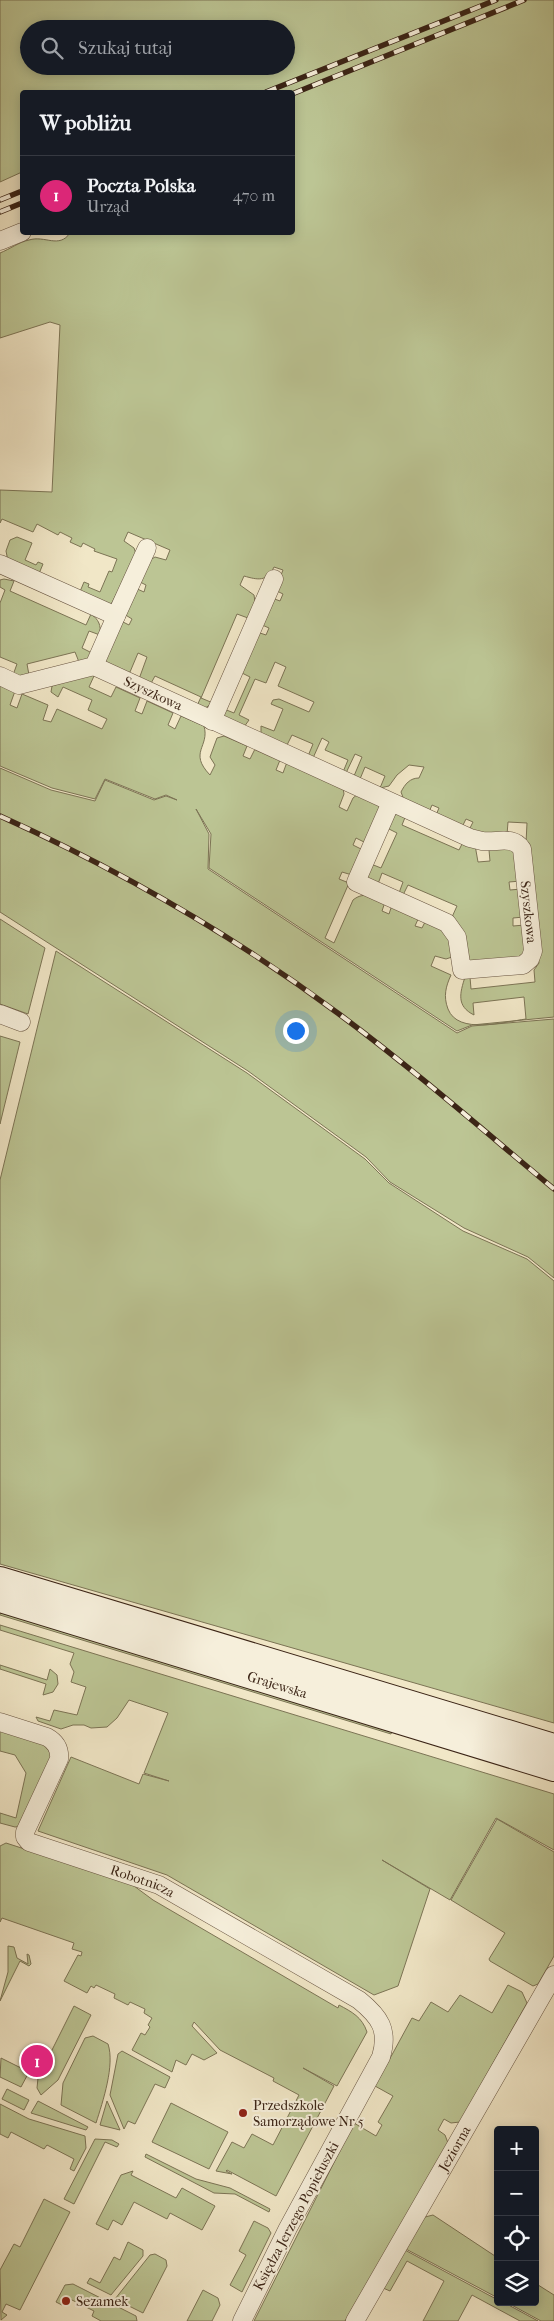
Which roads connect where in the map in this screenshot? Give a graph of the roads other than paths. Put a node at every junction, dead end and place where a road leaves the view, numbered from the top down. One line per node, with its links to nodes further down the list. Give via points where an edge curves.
1 (20, 233): 2 (street)
2 (0, 241)
3 (147, 548): 6 (street)
4 (0, 564): 6 (street)
5 (274, 579): 9 (street)
6 (116, 616): 7 (street)
7 (94, 666): 8 (street, via 19,685); 9 (street, Szyszkowa)
8 (0, 676)
9 (212, 721): 10 (street, Szyszkowa)
10 (391, 802): 10 (street, Szyszkowa, via 470,838 518,843 522,849 533,951 530,959 522,965 462,970 457,938 448,923 356,882)
11 (0, 1014): 12 (street)
12 (21, 1022)
13 (0, 1579): 16 (main road, Grajewska)
14 (0, 1600): 17 (main road, Grajewska)
15 (0, 1722): 19 (street, Robotnicza, via 47,1737 60,1752 25,1832 29,1842 159,1885 359,2000 374,2012)
16 (554, 1746)
17 (554, 1769)
18 (554, 1976): 21 (street, Jeziorna)
19 (383, 2030): 20 (street, Księdza Jerzego Popiełuszki, via 381,2057 288,2228)
20 (242, 2321)
21 (355, 2321)

